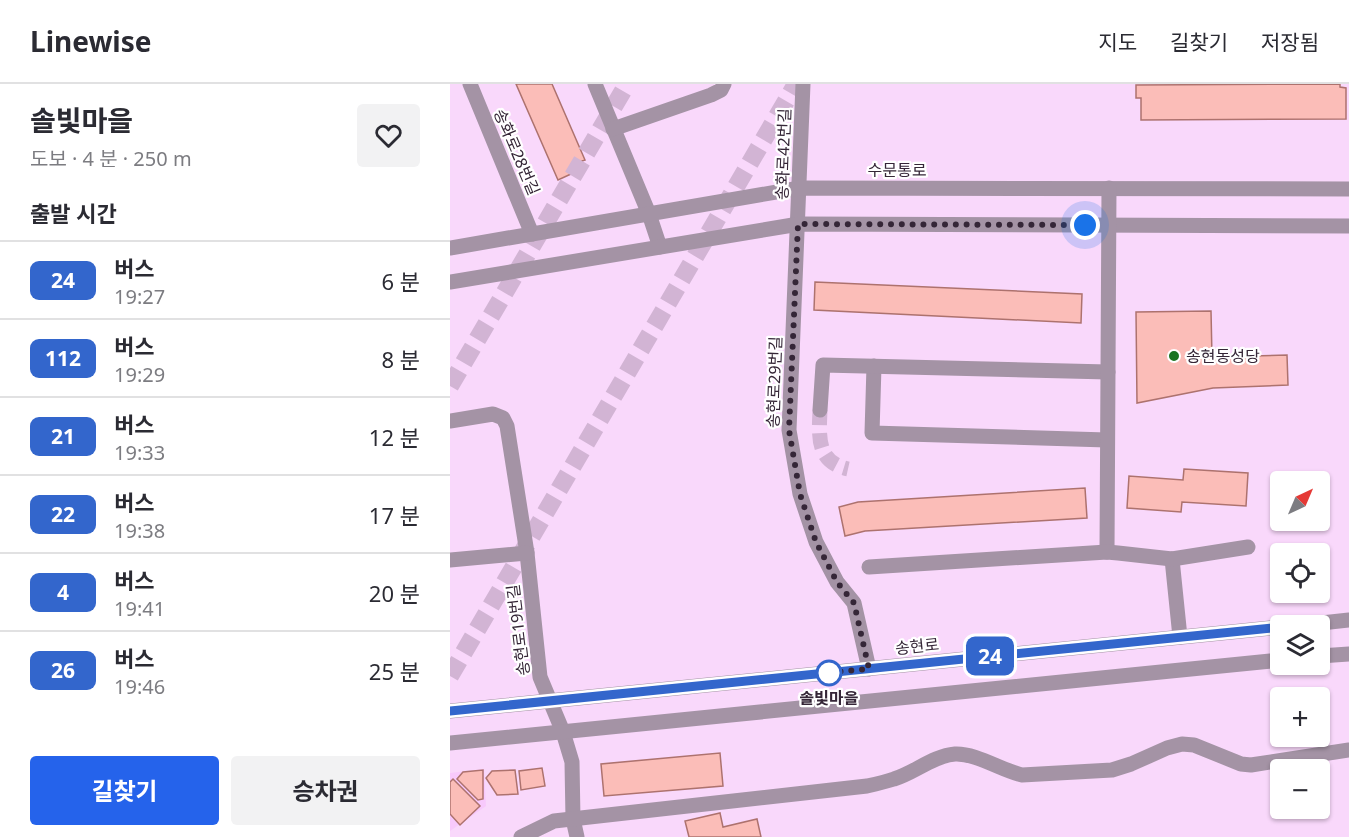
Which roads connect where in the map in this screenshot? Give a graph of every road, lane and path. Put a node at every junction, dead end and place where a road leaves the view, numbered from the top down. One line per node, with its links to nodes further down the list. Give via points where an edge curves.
1 (470, 84): 13 (street, 송화로28번길)
2 (595, 84): 5 (street)
3 (724, 84): 5 (street, via 711,95)
4 (803, 84): 6 (street, 송화로42번길)
5 (614, 129): 9 (street)
6 (800, 188): 7 (street, 수문통로); 9 (street, 수문통로); 10 (street, 송화로42번길)
7 (1109, 188): 8 (street, 수문통로); 11 (street)
8 (1349, 189)
9 (649, 214): 13 (street, 수문통로); 14 (street)
10 (798, 224): 11 (street); 14 (street); 35 (street, 송현로29번길, via 789,430 800,494 816,542 837,582 854,603)
11 (1109, 225): 12 (street); 18 (street)
12 (1349, 226)
13 (532, 234): 15 (street, 수문통로)
14 (660, 247): 16 (street)
15 (450, 248)
16 (450, 282)
17 (874, 366): 18 (street); 19 (street, via 823,365); 21 (street, via 872,433)
18 (1108, 372): 21 (street)
19 (820, 410)
20 (450, 421): 24 (street, 송현로19번길, via 493,414 503,418)
21 (1107, 440): 23 (street)
22 (1248, 547): 25 (street)
23 (1107, 552): 25 (street); 27 (street)
24 (527, 553): 26 (street); 36 (street, 송현로19번길, via 540,677)
25 (1172, 559): 31 (street)
26 (450, 560)
27 (868, 567)
28 (1349, 620): 29 (street)
29 (1330, 622)
30 (1270, 628): 31 (street, 송현로)
31 (1180, 637): 35 (street, 송현로)
32 (1349, 654): 33 (street)
33 (1330, 655)
34 (1270, 661): 38 (street)
35 (869, 669): 36 (street, 송현로)
36 (551, 701): 37 (street, 송현로); 38 (street, 송현로19번길)
37 (450, 711)
38 (563, 732): 39 (street); 41 (street, 송현로19번길, via 572,762)
39 (450, 743)
40 (1349, 750): 41 (street, via 1251,765 1182,744 1112,770 1022,775 955,754 867,786)
41 (573, 819): 42 (street, via 554,821); 43 (street, 송현로19번길)
42 (521, 837)
43 (577, 837)

